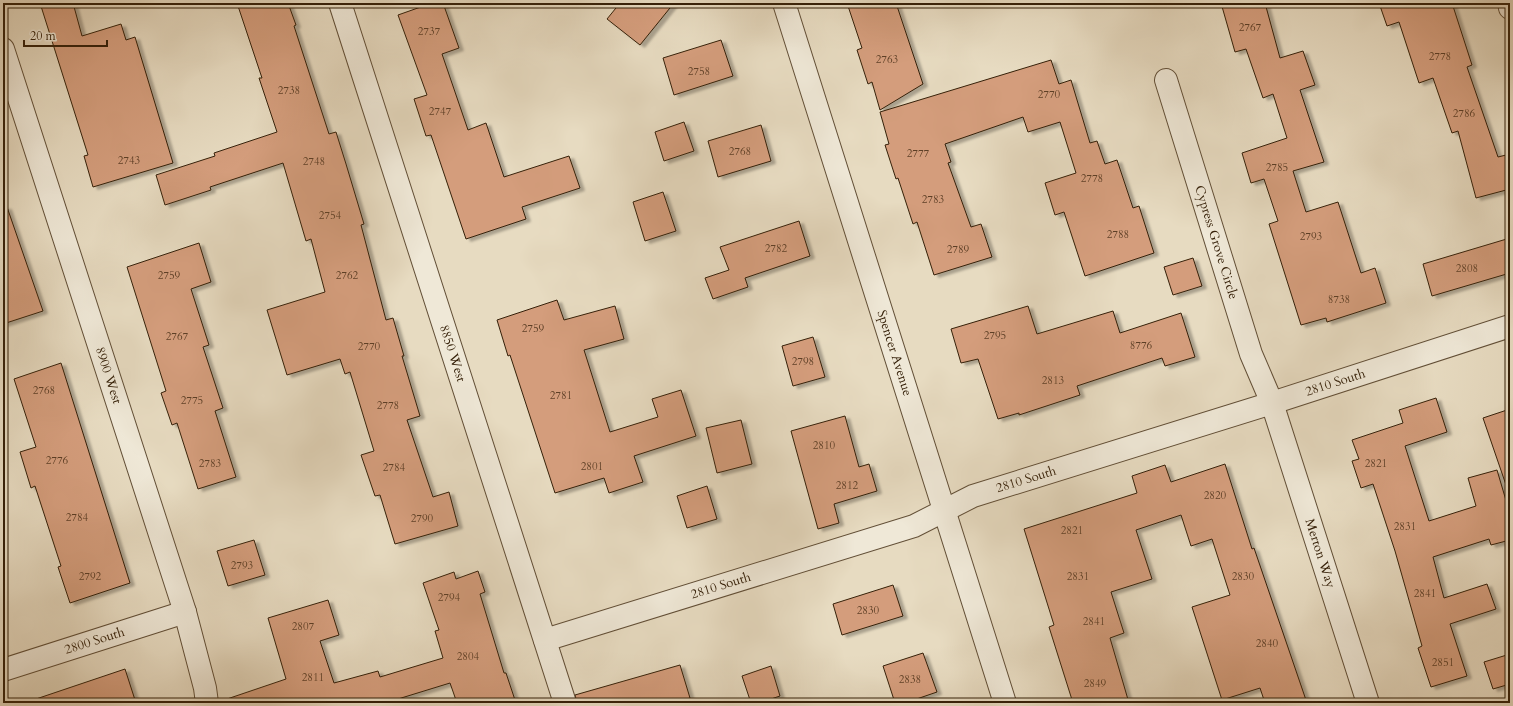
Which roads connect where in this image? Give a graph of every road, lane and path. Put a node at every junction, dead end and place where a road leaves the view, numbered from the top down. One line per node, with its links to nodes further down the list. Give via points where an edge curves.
1 (340, 3): 11 (street, 8850 West)
2 (784, 3): 9 (street, Spencer Avenue)
3 (1508, 3): 4 (street)
4 (1510, 8)
5 (3, 49): 10 (street, 8900 West)
6 (1166, 80): 8 (street, Cypress Grove Circle, via 1251,354)
7 (1510, 326): 8 (street, 2810 South)
8 (1272, 403): 9 (street, 2810 South, via 973,496); 16 (street, Merton Way)
9 (943, 510): 11 (street, 2810 South, via 914,526); 15 (street, Spencer Avenue)
10 (185, 612): 12 (street, 2800 South); 13 (street, 8900 West)
11 (545, 640): 14 (street, 8850 West)
12 (3, 670)
13 (207, 703)
14 (565, 703)
15 (1005, 703)
16 (1368, 703)

